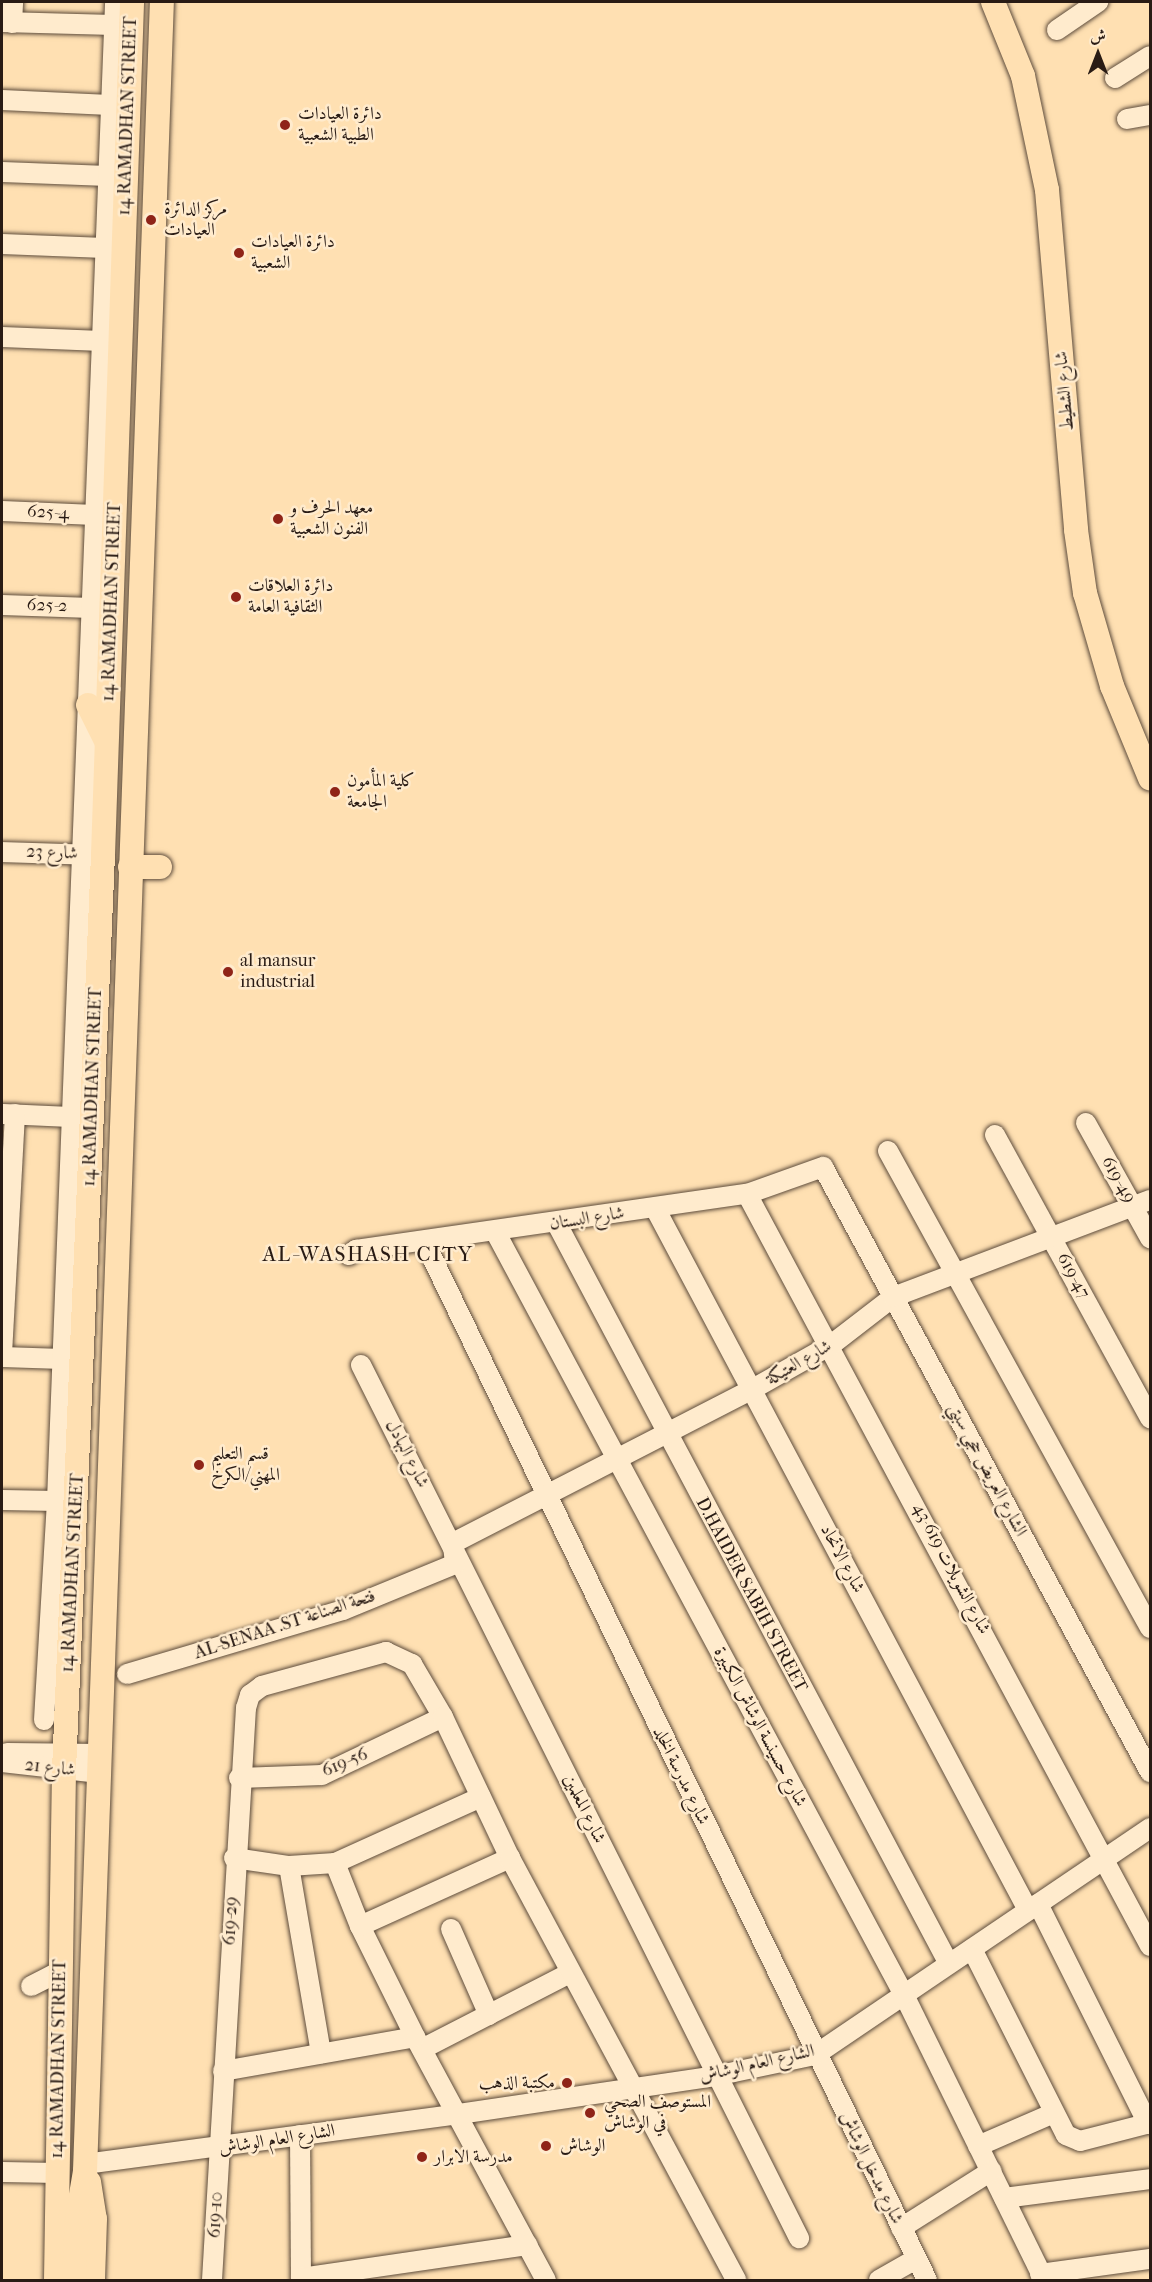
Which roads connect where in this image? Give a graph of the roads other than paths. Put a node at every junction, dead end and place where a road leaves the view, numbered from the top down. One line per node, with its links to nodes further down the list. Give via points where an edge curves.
1 (13, 2): 6 (street)
2 (162, 2): 29 (main road, 14 RAMADHAN STREET)
3 (993, 2): 26 (main road, شارع الشطيط, via 1023,76 1047,190 1077,540 1085,592 1112,686)
4 (1098, 2): 7 (street)
5 (119, 7): 6 (street); 11 (street); 25 (main road, 14 RAMADHAN STREET)
6 (7, 22)
7 (1057, 30)
8 (1150, 56): 9 (street)
9 (1115, 78)
10 (2, 100): 11 (street)
11 (110, 105): 15 (street)
12 (1150, 115): 13 (street)
13 (1127, 119)
14 (2, 172): 15 (street)
15 (108, 176): 17 (street)
16 (2, 244): 17 (street)
17 (105, 248): 19 (street)
18 (2, 337): 19 (street)
19 (102, 341): 21 (street)
20 (2, 511): 21 (street, 625-4)
21 (95, 515): 23 (street)
22 (2, 604): 23 (street, 625-2)
23 (92, 608): 24 (street)
24 (88, 705): 25 (main road); 28 (street)
25 (107, 741): 28 (main road, 14 RAMADHAN STREET)
26 (1150, 778)
27 (2, 852): 28 (street, شارع 23)
28 (93, 855): 31 (main road, 14 RAMADHAN STREET)
29 (130, 867): 30 (main road); 69 (main road, 14 RAMADHAN STREET)
30 (160, 867)
31 (87, 996): 33 (street); 61 (main road, 14 RAMADHAN STREET)
32 (8, 1114): 33 (street); 50 (street, via 2,1357)
33 (72, 1117): 50 (street)
34 (1086, 1123): 39 (street, 619-49)
35 (995, 1135): 43 (street, 619-47)
36 (888, 1151): 47 (street)
37 (823, 1167): 38 (street, شارع البستان); 48 (street, الشارع العريض حجي سبتي)
38 (747, 1194): 40 (street, شارع البستان); 49 (street, شارع الشويلات 619-43)
39 (1142, 1203): 43 (street, شارع العتيکة); 44 (street, 619-49)
40 (655, 1208): 41 (street, شارع البستان); 52 (street, شارع الاتحاد)
41 (558, 1224): 42 (street, شارع البستان); 54 (street, D.HAIDER SABIH STREET)
42 (496, 1233): 45 (street, شارع البستان); 55 (street, شارع حسينسة الوشاش الكبيرة)
43 (1051, 1236): 47 (street, شارع العتيکة); 53 (street, 619-47)
44 (1150, 1238)
45 (424, 1243): 46 (street, شارع البستان, via 356,1250); 56 (street, شارع مدرسة الخلد)
46 (349, 1255)
47 (954, 1271): 48 (street, شارع العتيکة); 62 (street)
48 (893, 1297): 49 (street, شارع العتيکة); 70 (street, الشارع العريض حجي سبتي)
49 (831, 1345): 52 (street, شارع العتيکة); 74 (street, شارع الشويلات 619-43)
50 (63, 1359): 58 (street)
51 (361, 1365): 59 (street, شارع البهادل)
52 (752, 1390): 54 (street, شارع العتيکة); 79 (street, شارع الاتحاد)
53 (1150, 1418)
54 (666, 1435): 55 (street, شارع العتيکة); 84 (street, D.HAIDER SABIH STREET)
55 (617, 1460): 56 (street, شارع العتيکة); 88 (street, شارع حسينسة الوشاش الكبيرة)
56 (548, 1496): 59 (street, شارع العتيکة); 92 (street, شارع مدرسة الخلد)
57 (2, 1500): 58 (street)
58 (57, 1501): 60 (street)
59 (453, 1543): 63 (street, AL-SENAA .ST فتحة الصناعة, via 455,1564 343,1610); 94 (street, شارع المعلمين)
60 (52, 1578): 61 (main road); 65 (street)
61 (72, 1603): 67 (main road, 14 RAMADHAN STREET)
62 (1150, 1628)
63 (127, 1674)
64 (443, 1718): 71 (street, 619-56, via 322,1775); 71 (street, 619-29, via 412,1664 386,1652 262,1686 250,1695); 72 (street)
65 (44, 1720)
66 (2, 1753): 67 (street, شارع 21)
67 (64, 1761): 68 (street, شارع 21); 69 (street, شارع 21); 85 (main road, 14 RAMADHAN STREET)
68 (2, 1762)
69 (100, 1764): 102 (main road, 14 RAMADHAN STREET)
70 (1150, 1772)
71 (239, 1778): 75 (street, 619-29)
72 (481, 1797): 76 (street); 77 (street)
73 (1150, 1828): 74 (street, الشارع العام الوشاش)
74 (1106, 1857): 79 (street, الشارع العام الوشاش); 82 (street, شارع الشويلات 619-43)
75 (234, 1858): 78 (street); 93 (street, 619-29)
76 (510, 1858): 80 (street); 86 (street)
77 (335, 1863): 78 (street); 80 (street)
78 (289, 1866): 91 (street)
79 (1033, 1907): 83 (street, الشارع العام الوشاش); 98 (street, شارع الاتحاد)
80 (360, 1926): 90 (street)
81 (451, 1929): 89 (street)
82 (1150, 1946)
83 (972, 1949): 84 (street, الشارع العام الوشاش); 96 (street)
84 (949, 1964): 88 (street, الشارع العام الوشاش)
85 (60, 1971): 87 (street); 105 (main road, 14 RAMADHAN STREET)
86 (570, 1973): 89 (street); 95 (street)
87 (31, 1986)
88 (904, 1995): 92 (street, الشارع العام الوشاش); 100 (street, شارع حسينسة الوشاش الكبيرة)
89 (489, 2015): 90 (street)
90 (419, 2043): 91 (street); 97 (street)
91 (321, 2053): 93 (street)
92 (815, 2055): 94 (street, الشارع العام الوشاش); 109 (street, شارع مدخل الوشاش)
93 (224, 2071): 101 (street, 619-29)
94 (715, 2076): 95 (street, الشارع العام الوشاش); 110 (street, شارع المعلمين)
95 (630, 2088): 97 (street, الشارع العام الوشاش); 122 (street)
96 (1054, 2113): 98 (street, via 1072,2140); 100 (street)
97 (459, 2114): 99 (street, الشارع العام الوشاش); 111 (street)
98 (1149, 2123)
99 (300, 2135): 101 (street, الشارع العام الوشاش); 115 (street)
100 (978, 2146): 103 (street, شارع حسينسة الوشاش الكبيرة)
101 (219, 2149): 102 (street, الشارع العام الوشاش); 120 (street, 619-10)
102 (85, 2168): 108 (main road, 14 RAMADHAN STREET); 119 (main road, 14 RAMADHAN STREET, via 93,2190)
103 (990, 2171): 107 (street, شارع حسينسة الوشاش الكبيرة); 109 (street)
104 (2, 2172): 105 (street)
105 (58, 2173): 108 (main road, 14 RAMADHAN STREET); 116 (main road, 14 RAMADHAN STREET, via 50,2187)
106 (1150, 2179): 107 (street)
107 (1004, 2198): 114 (street, شارع حسينسة الوشاش الكبيرة)
108 (68, 2218): 117 (main road); 118 (main road)
109 (901, 2228): 112 (street, شارع مدخل الوشاش)
110 (799, 2238)
111 (528, 2245): 115 (street); 121 (street)
112 (916, 2259): 123 (street); 124 (street, شارع مدخل الوشاش)
113 (1150, 2259): 114 (street)
114 (1042, 2277)
115 (301, 2279)
116 (42, 2280)
117 (56, 2280)
118 (74, 2280)
119 (93, 2280)
120 (212, 2280)
121 (546, 2280)
122 (736, 2280)
123 (879, 2280)
124 (927, 2280)

